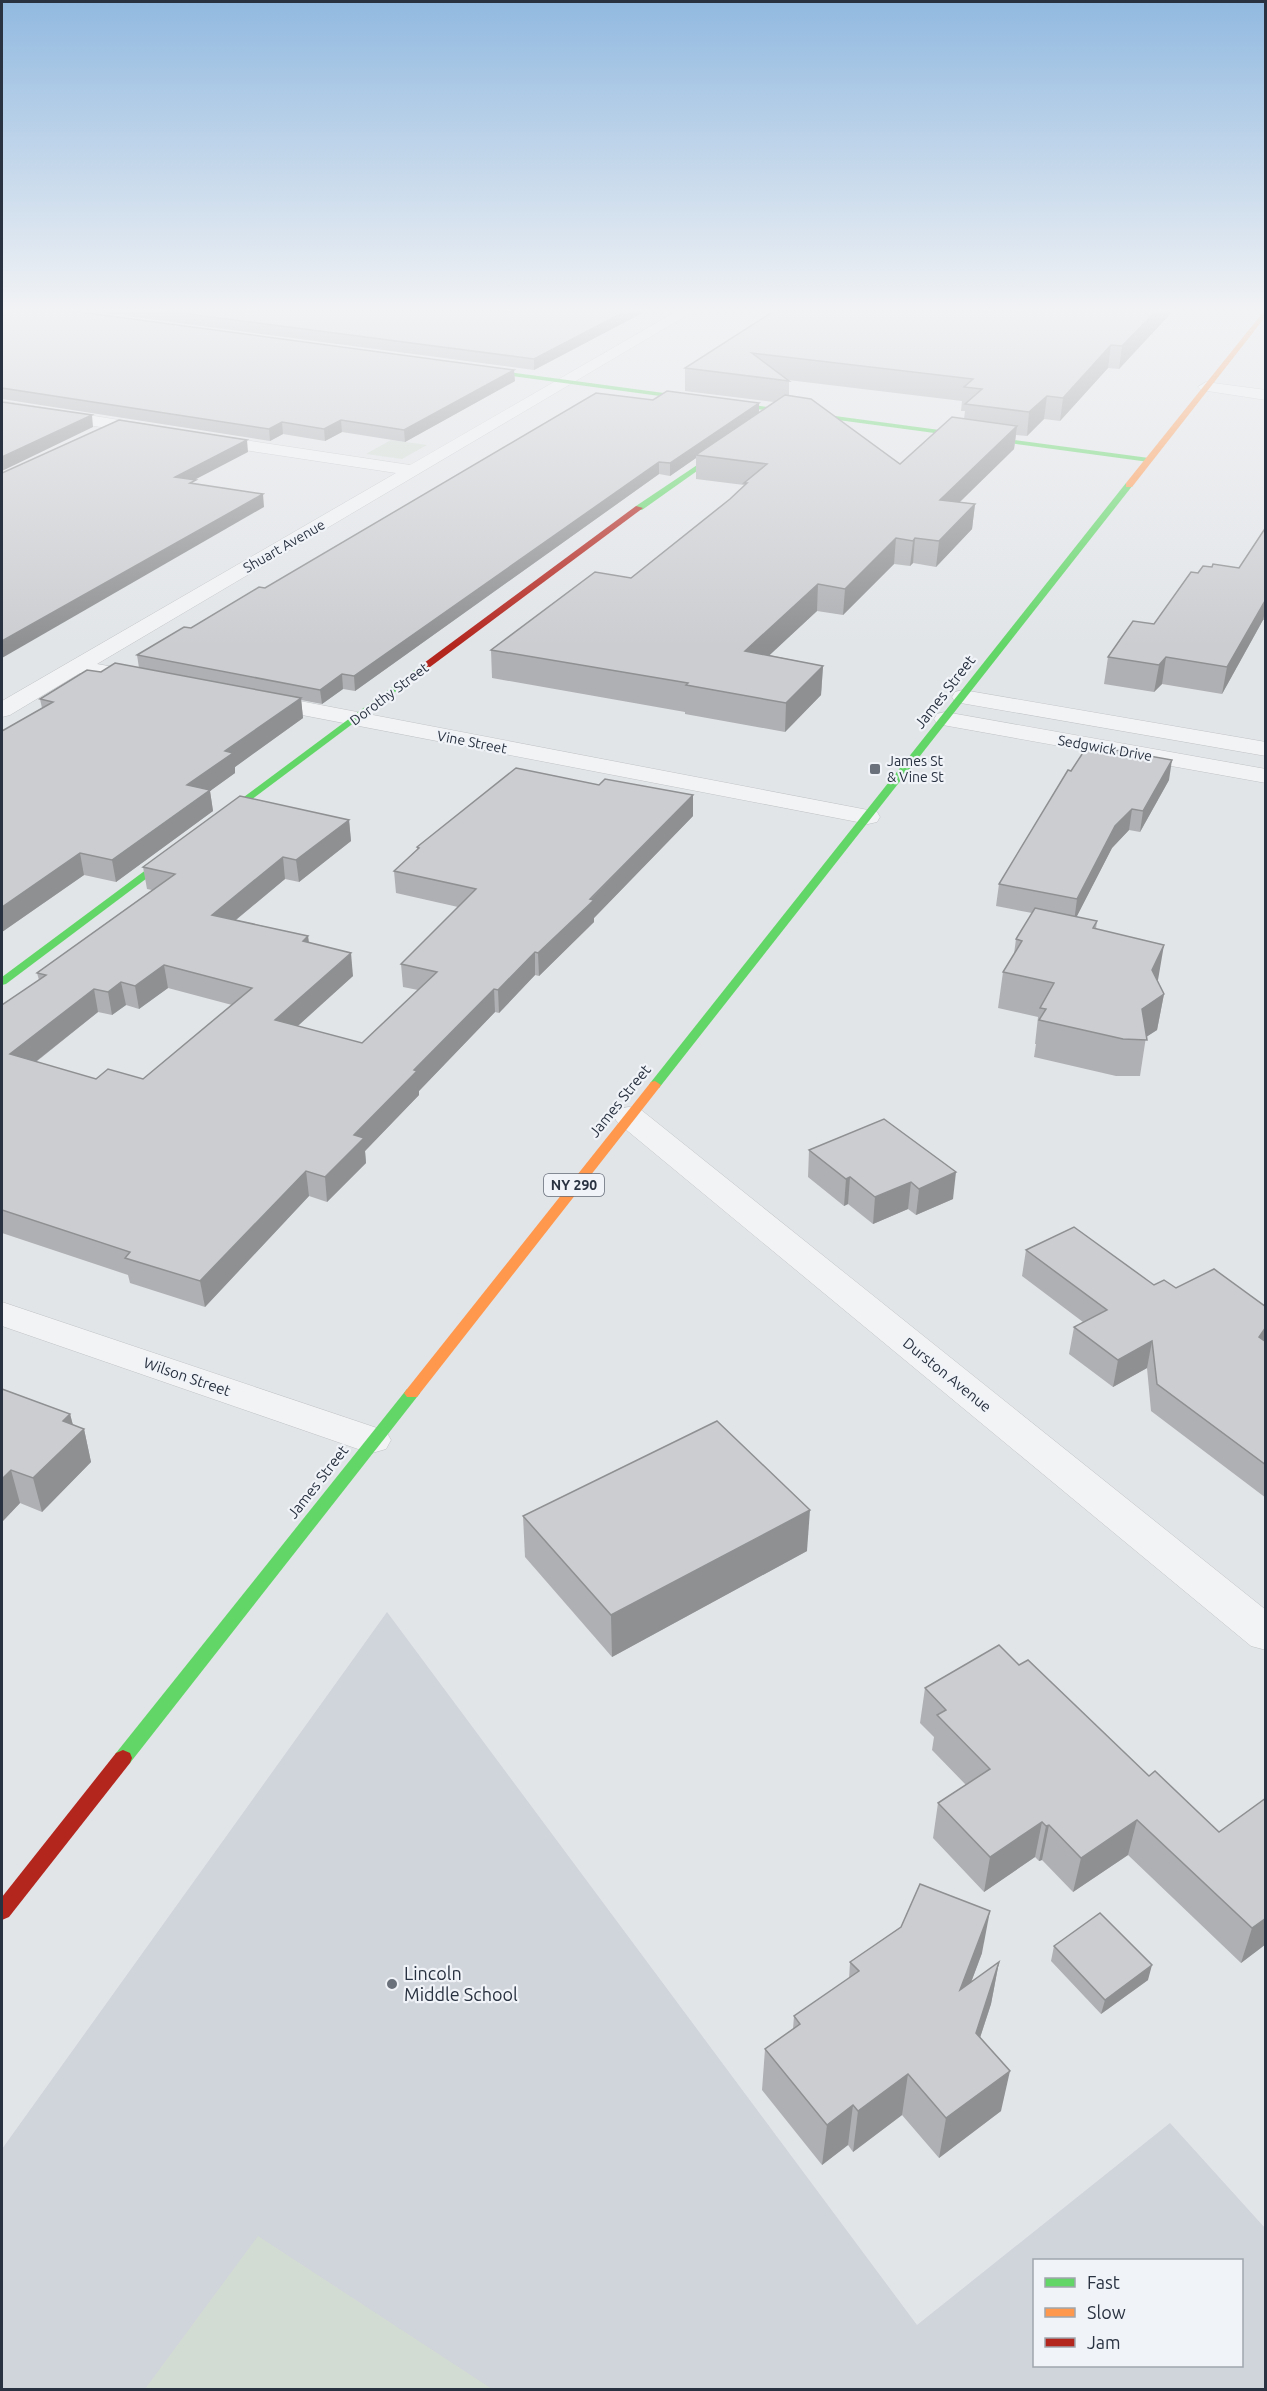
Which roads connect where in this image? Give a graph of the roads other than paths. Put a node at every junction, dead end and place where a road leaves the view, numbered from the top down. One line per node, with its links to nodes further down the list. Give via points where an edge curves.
1 (102, 423): 5 (street)
2 (496, 423): 9 (street, Shuart Avenue)
3 (873, 423): 8 (main road)
4 (1178, 423): 8 (main road, James Street / NY 290)
5 (117, 425): 7 (street); 9 (street)
6 (747, 433): 16 (main road, Dorothy Street, via 637,509)
7 (89, 438)
8 (1149, 460): 13 (main road, James Street / NY 290)
9 (412, 471): 10 (street, Shuart Avenue)
10 (76, 666): 11 (street); 14 (street, Shuart Avenue)
11 (170, 684)
12 (240, 696): 16 (street, Vine Street)
13 (963, 697): 15 (main road, James Street / NY 290); 17 (street, Sedgwick Drive)
14 (2, 710)
15 (945, 719): 19 (street, Sedgwick Drive); 21 (main road, James Street / NY 290)
16 (355, 720): 21 (street, Vine Street); 22 (main road, Dorothy Street)
17 (1241, 744): 18 (street, Sedgwick Drive); 19 (street)
18 (1266, 748)
19 (1232, 770): 20 (street, Sedgwick Drive)
20 (1266, 776)
21 (868, 816): 23 (main road, James Street / NY 290)
22 (2, 982)
23 (629, 1116): 25 (main road, James Street / NY 290); 26 (street, Durston Avenue)
24 (2, 1314): 25 (street, Wilson Street)
25 (372, 1440): 27 (main road, James Street / NY 290)
26 (1266, 1634)
27 (2, 1911)

